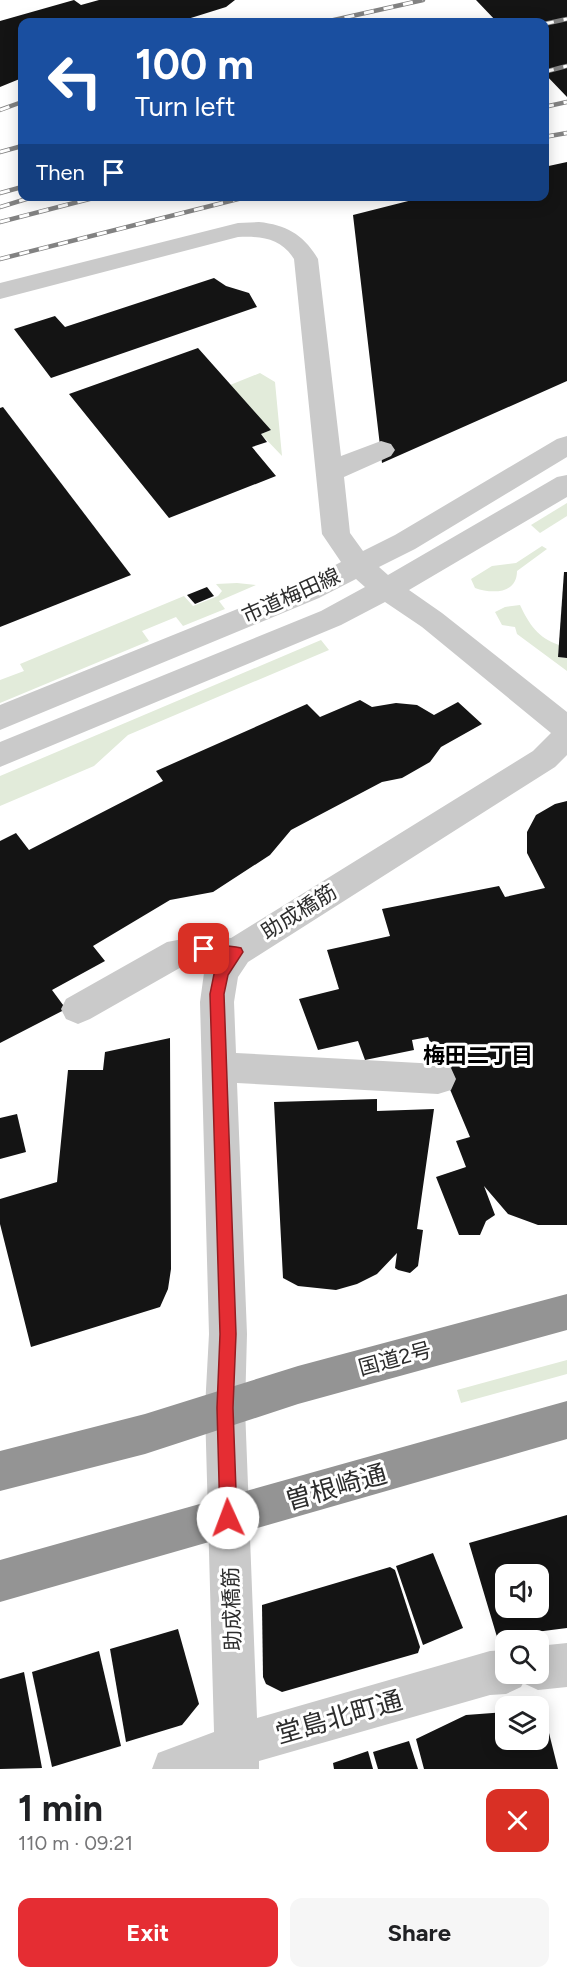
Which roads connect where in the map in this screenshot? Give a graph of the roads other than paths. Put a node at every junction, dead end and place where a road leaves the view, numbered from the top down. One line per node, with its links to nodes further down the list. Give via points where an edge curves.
1 (0, 291): 4 (street, via 238,230 267,229 287,236 306,259)
2 (567, 445): 6 (street, 市道梅田線)
3 (381, 450): 4 (street)
4 (330, 472): 6 (street, via 336,534)
5 (567, 484): 7 (street, 市道梅田線, via 434,564)
6 (359, 566): 7 (street); 8 (street, 市道梅田線, via 309,591)
7 (385, 588): 9 (street, via 432,620); 11 (street, 市道梅田線, via 331,618)
8 (0, 718)
9 (567, 729)
10 (567, 736): 12 (street, 助成橋筋, via 544,759)
11 (0, 754)
12 (236, 952): 13 (street, via 179,952); 14 (street, 助成橋筋, via 218,983)
13 (78, 1009)
14 (219, 1067): 15 (street); 17 (street, 助成橋筋, via 228,1334)
15 (438, 1079)
16 (567, 1312): 17 (highway, 国道2号)
17 (225, 1408): 19 (highway, via 145,1434); 20 (street, 助成橋筋)
18 (567, 1420): 20 (highway, 曽根崎通)
19 (0, 1472)
20 (228, 1518): 21 (highway, 曽根崎通); 25 (street, 助成橋筋)
21 (0, 1581)
22 (567, 1665): 23 (street)
23 (549, 1667)
24 (495, 1673): 25 (street, 堂島北町通)
25 (237, 1758): 26 (street, 堂島北町通)
26 (174, 1769)

